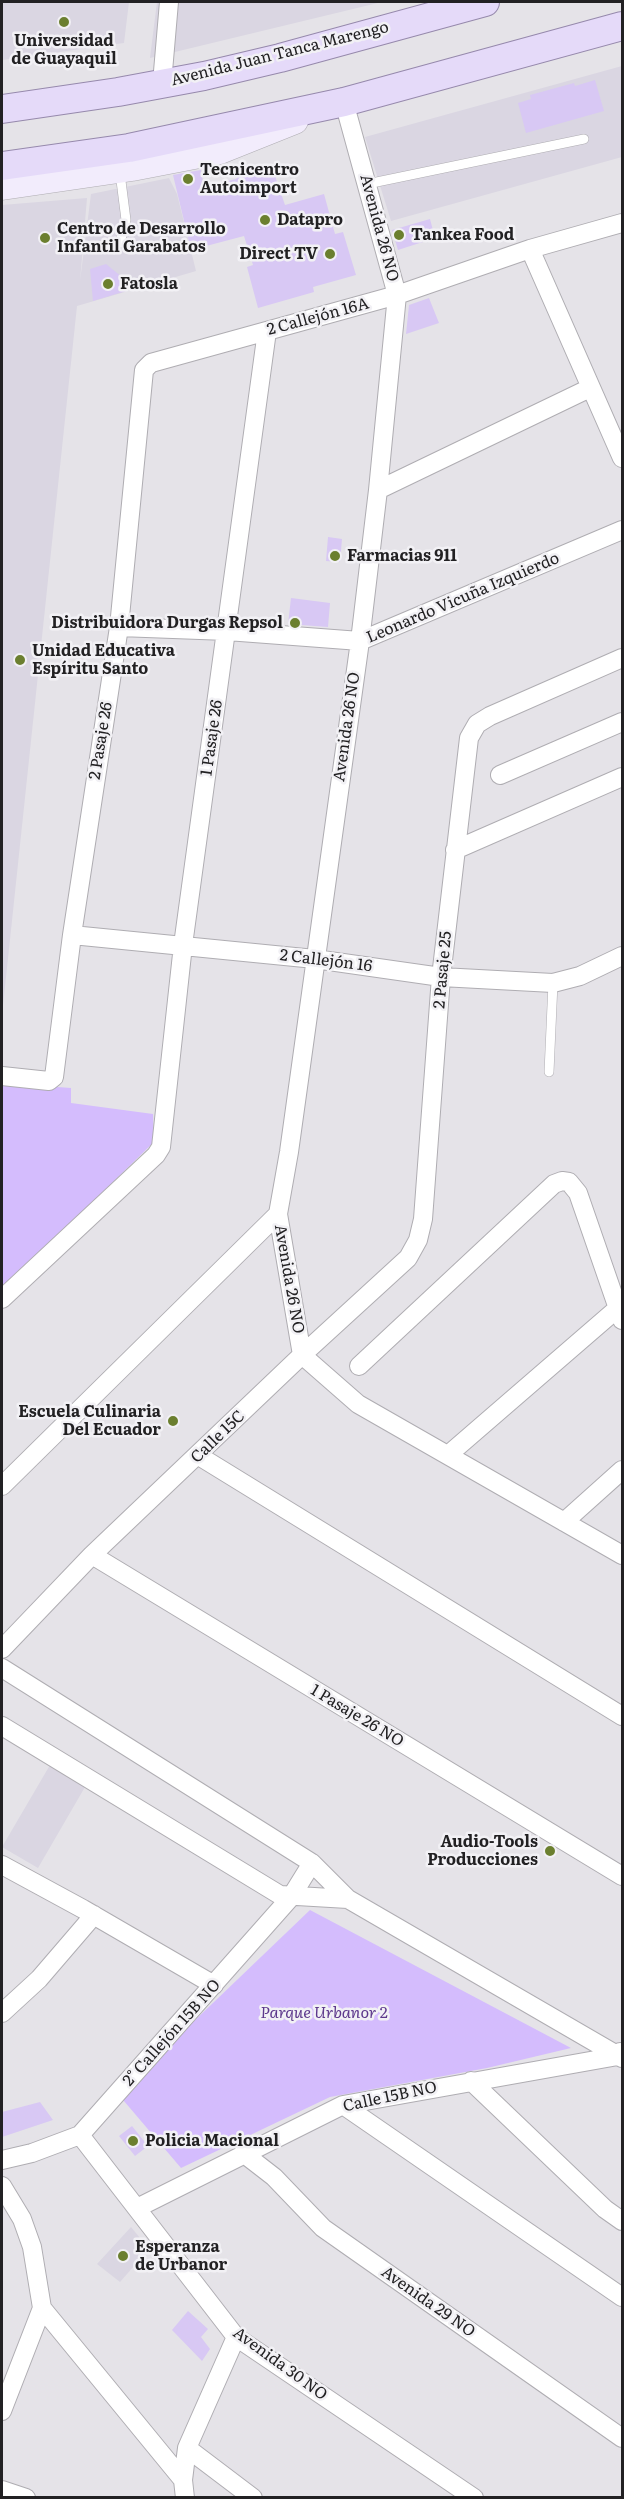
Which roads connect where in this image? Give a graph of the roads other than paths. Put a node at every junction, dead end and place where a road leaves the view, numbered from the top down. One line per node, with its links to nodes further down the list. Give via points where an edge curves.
1 (169, 2): 4 (street)
2 (485, 2): 4 (main road, Avenida Juan Tanca Marengo, via 280,58)
3 (622, 26): 5 (main road)
4 (162, 83): 6 (main road, Avenida Juan Tanca Marengo)
5 (344, 102): 8 (main road, via 129,148); 9 (main road, via 220,151); 10 (street, Avenida 26 NO)
6 (2, 109)
7 (584, 140): 10 (lane)
8 (2, 166)
9 (119, 171): 11 (main road); 13 (lane, via 126,220)
10 (367, 184): 15 (street, Avenida 26 NO)
11 (2, 187)
12 (622, 223): 14 (street, 2 Callejón 16A)
13 (120, 243)
14 (530, 249): 15 (street, 2 Callejón 16A); 18 (street)
15 (398, 295): 16 (street, 2 Callejón 16A); 20 (street, Avenida 26 NO)
16 (267, 331): 17 (street, 2 Callejón 16A); 23 (street, 1 Pasaje 26)
17 (151, 363): 22 (street, 2 Pasaje 26, via 144,370)
18 (590, 388): 19 (street); 20 (street)
19 (622, 458)
20 (378, 490): 24 (street, Avenida 26 NO)
21 (622, 530): 24 (street, Leonardo Vicuña Izquierdo)
22 (119, 627): 23 (street, Leonardo Vicuña Izquierdo); 30 (street, 2 Pasaje 26)
23 (227, 631): 24 (street, Leonardo Vicuña Izquierdo); 31 (street, 1 Pasaje 26)
24 (360, 641): 33 (street, Avenida 26 NO)
25 (622, 658): 29 (street, 2 Pasaje 25, via 477,724 469,738)
26 (622, 722): 27 (street)
27 (500, 775)
28 (622, 777): 29 (street)
29 (455, 850): 34 (street, 2 Pasaje 25)
30 (72, 935): 31 (street, 2 Callejón 16); 37 (street, 2 Pasaje 26, via 54,1077 49,1081)
31 (183, 945): 33 (street, 2 Callejón 16); 40 (street, 1 Pasaje 26, via 161,1147)
32 (622, 956): 35 (street, 2 Callejón 16)
33 (315, 958): 34 (street, 2 Callejón 16); 38 (street, Avenida 26 NO)
34 (441, 977): 35 (street, 2 Callejón 16); 39 (street, 2 Pasaje 25)
35 (553, 984): 36 (lane)
36 (549, 1072)
37 (2, 1076)
38 (278, 1214): 42 (street, Avenida 26 NO); 47 (street)
39 (423, 1219): 42 (street, Calle 15C, via 408,1258)
40 (2, 1299)
41 (620, 1314): 43 (street, via 578,1193 569,1182 562,1181 554,1184); 44 (street)
42 (302, 1355): 44 (street, via 358,1404); 45 (street, Calle 15C)
43 (359, 1366)
44 (448, 1455): 48 (street)
45 (199, 1456): 49 (street, Calle 15C); 53 (street)
46 (622, 1470): 48 (street)
47 (2, 1486)
48 (564, 1522): 50 (street)
49 (92, 1555): 51 (street, Calle 15C); 57 (street, 1 Pasaje 26 NO)
50 (622, 1555)
51 (2, 1649)
52 (2, 1668): 55 (street)
53 (622, 1716)
54 (2, 1726): 58 (street, via 280,1895)
55 (312, 1863): 58 (street, 2° Callejón 15B NO); 59 (street)
56 (2, 1865): 60 (street)
57 (622, 1876)
58 (291, 1897): 59 (street); 61 (street, 2° Callejón 15B NO)
59 (348, 1899): 63 (street)
60 (94, 1915): 61 (street); 62 (street, via 39,1979)
61 (214, 1985): 66 (street, 2° Callejón 15B NO)
62 (2, 2013)
63 (621, 2053): 64 (street, Calle 15B NO)
64 (471, 2081): 65 (street, Calle 15B NO); 71 (street)
65 (343, 2105): 67 (street, Calle 15B NO); 72 (street)
66 (80, 2135): 68 (street, 2° Callejón 15B NO); 70 (street, Avenida 30 NO)
67 (243, 2154): 70 (street, Calle 15B NO); 76 (street, Avenida 29 NO, via 274,2177 323,2228)
68 (2, 2160)
69 (2, 2186): 73 (street, via 22,2219)
70 (137, 2208): 74 (street, Avenida 30 NO)
71 (622, 2221)
72 (622, 2296)
73 (42, 2308): 75 (street); 78 (street)
74 (236, 2337): 77 (street); 80 (street, Avenida 30 NO)
75 (2, 2411)
76 (622, 2439)
77 (188, 2448): 78 (street); 82 (street)
78 (184, 2488)
79 (2, 2490): 81 (street)
80 (471, 2497)
81 (26, 2498)
82 (253, 2498)

